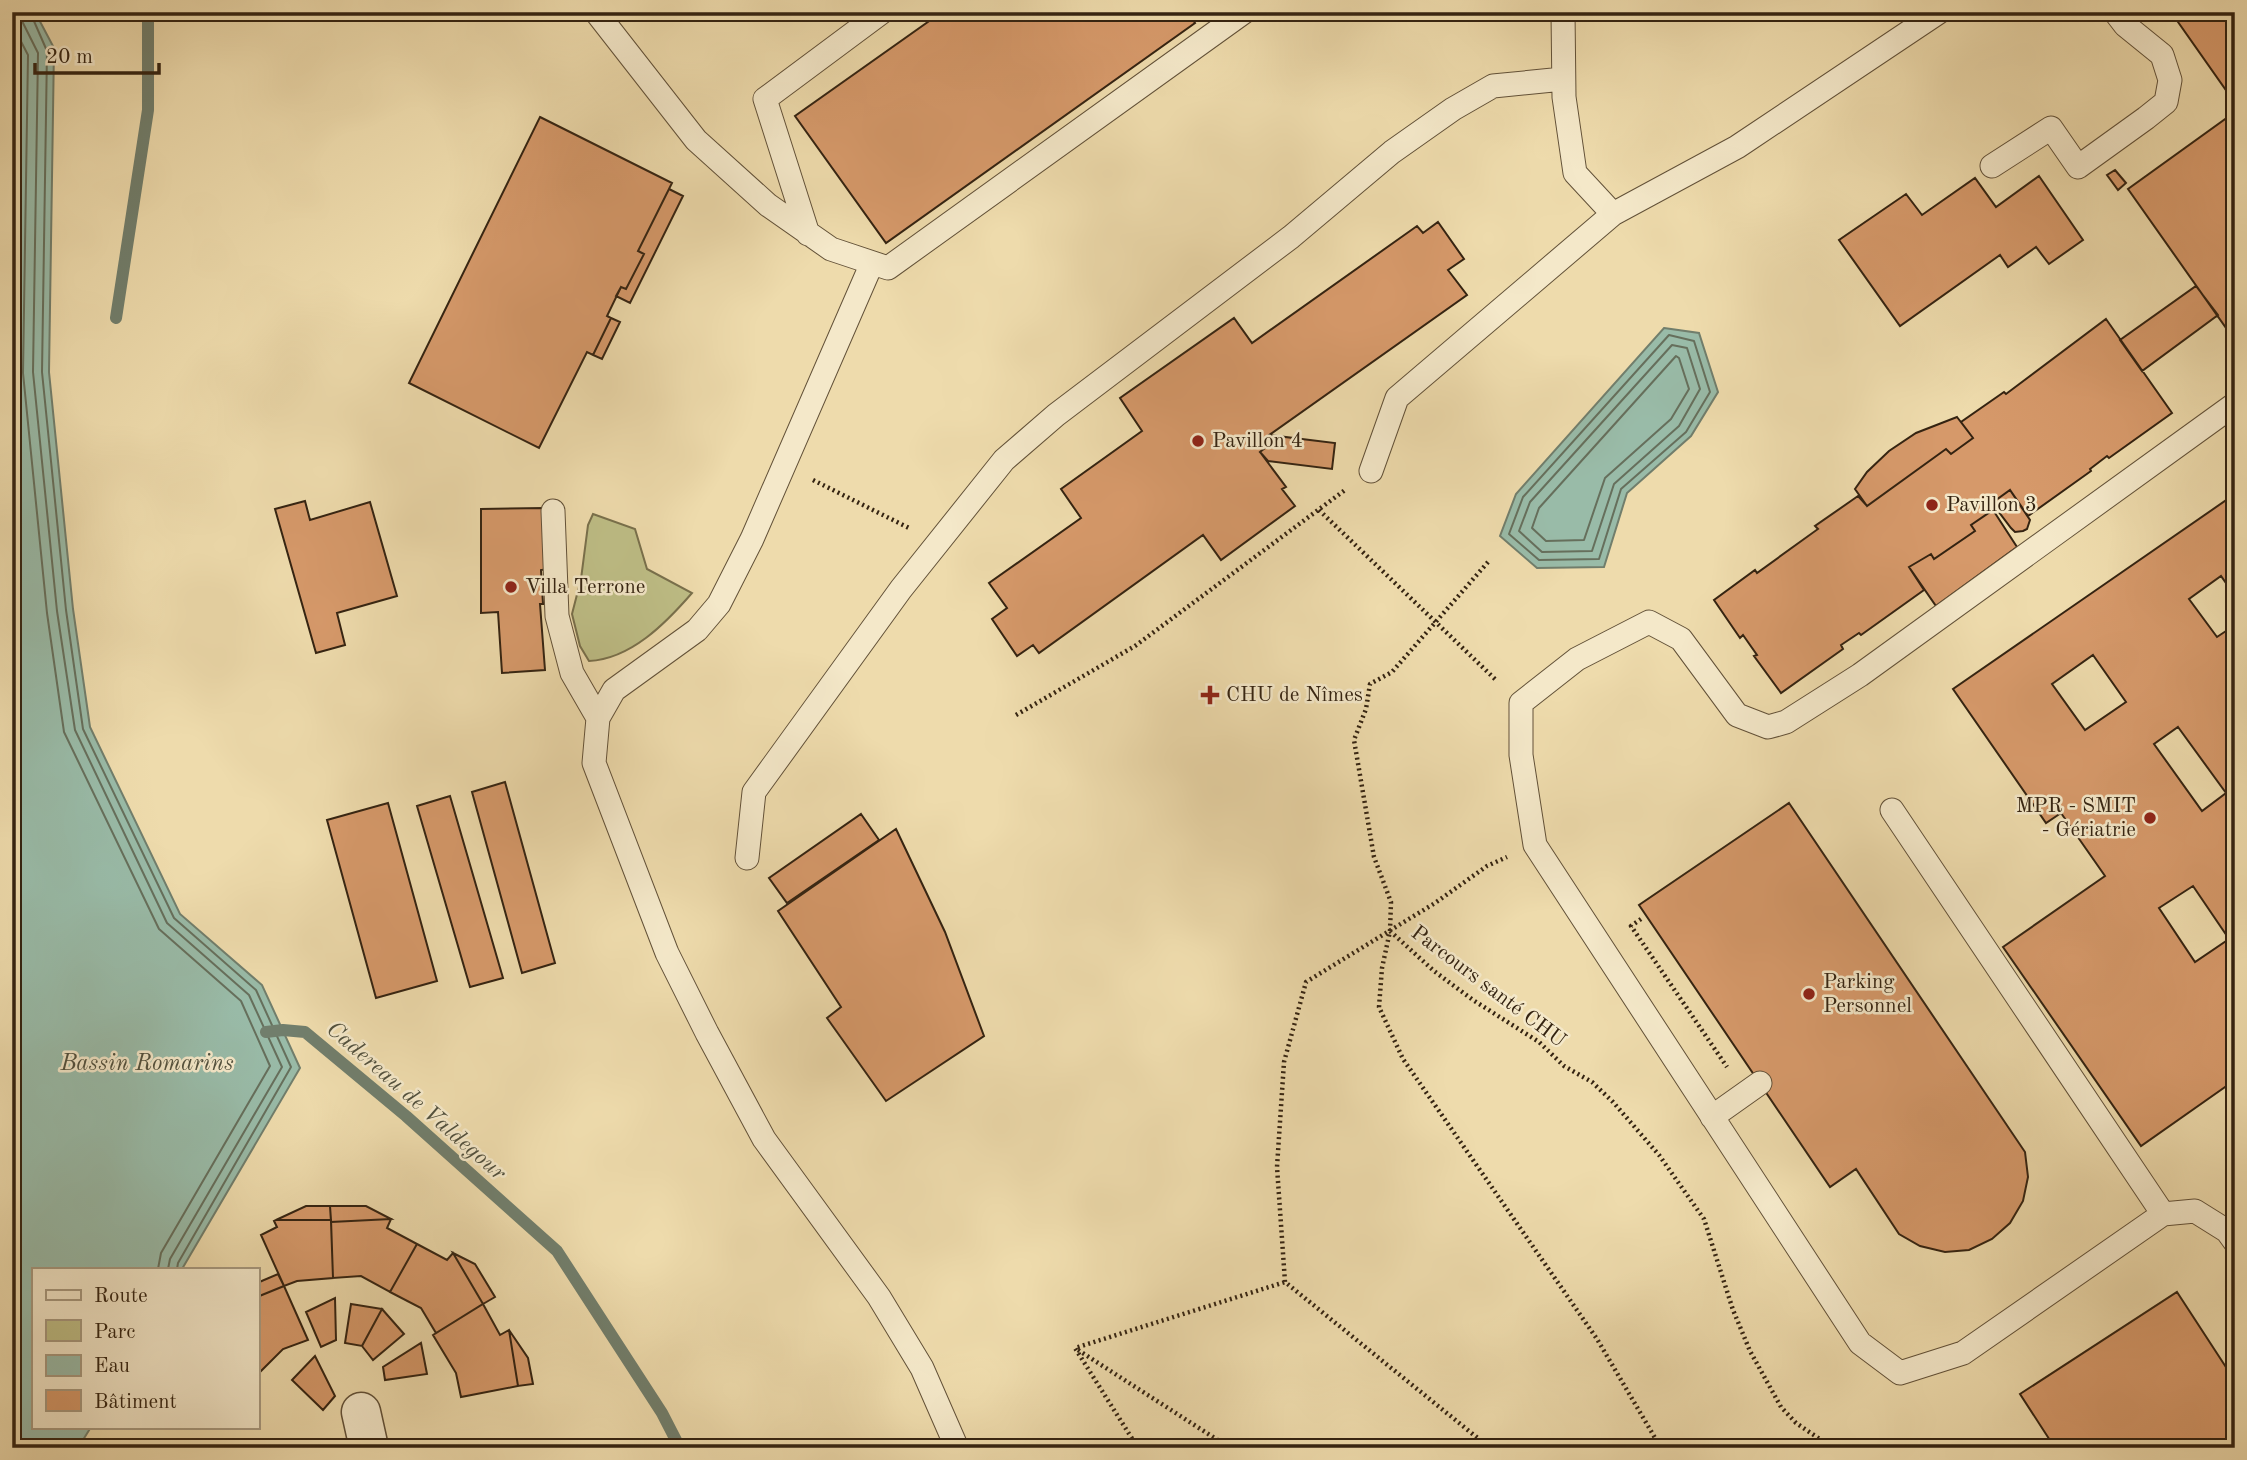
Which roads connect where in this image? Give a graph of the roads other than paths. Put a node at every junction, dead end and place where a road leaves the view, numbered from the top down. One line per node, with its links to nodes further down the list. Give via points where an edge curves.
1 (596, 12): 10 (lane, via 696,140 768,205)
2 (882, 12): 10 (lane, via 765,99)
3 (1244, 12): 11 (lane, via 888,268)
4 (1563, 12): 7 (lane)
5 (1939, 12): 9 (lane, via 1737,147)
6 (2115, 12): 8 (lane, via 2162,55 2170,80 2165,102 2078,167 2051,128)
7 (1563, 79): 9 (lane, via 1575,173); 17 (lane, via 1493,86 1453,109 1392,152 1291,237 1004,460 937,543 754,792)
8 (1992, 166)
9 (1613, 214): 13 (lane, via 1397,398)
10 (808, 234): 11 (lane, via 831,249)
11 (872, 263): 15 (lane, via 719,604 697,630 614,690)
12 (2235, 404): 19 (lane, via 1860,675 1786,722 1768,727 1737,715 1681,639 1648,622 1577,659 1521,704 1521,755 1535,845)
13 (1371, 471)
14 (553, 510): 15 (lane, via 557,616 572,673)
15 (598, 718): 22 (lane, via 594,763 667,953 764,1139 879,1297 922,1368)
16 (1892, 810): 20 (lane)
17 (747, 858)
18 (1752, 1089): 19 (lane)
19 (1712, 1117): 20 (lane, via 1860,1343 1900,1373 1964,1353)
20 (2163, 1214): 21 (lane, via 2195,1211 2227,1231)
21 (2235, 1242)
22 (957, 1448)

